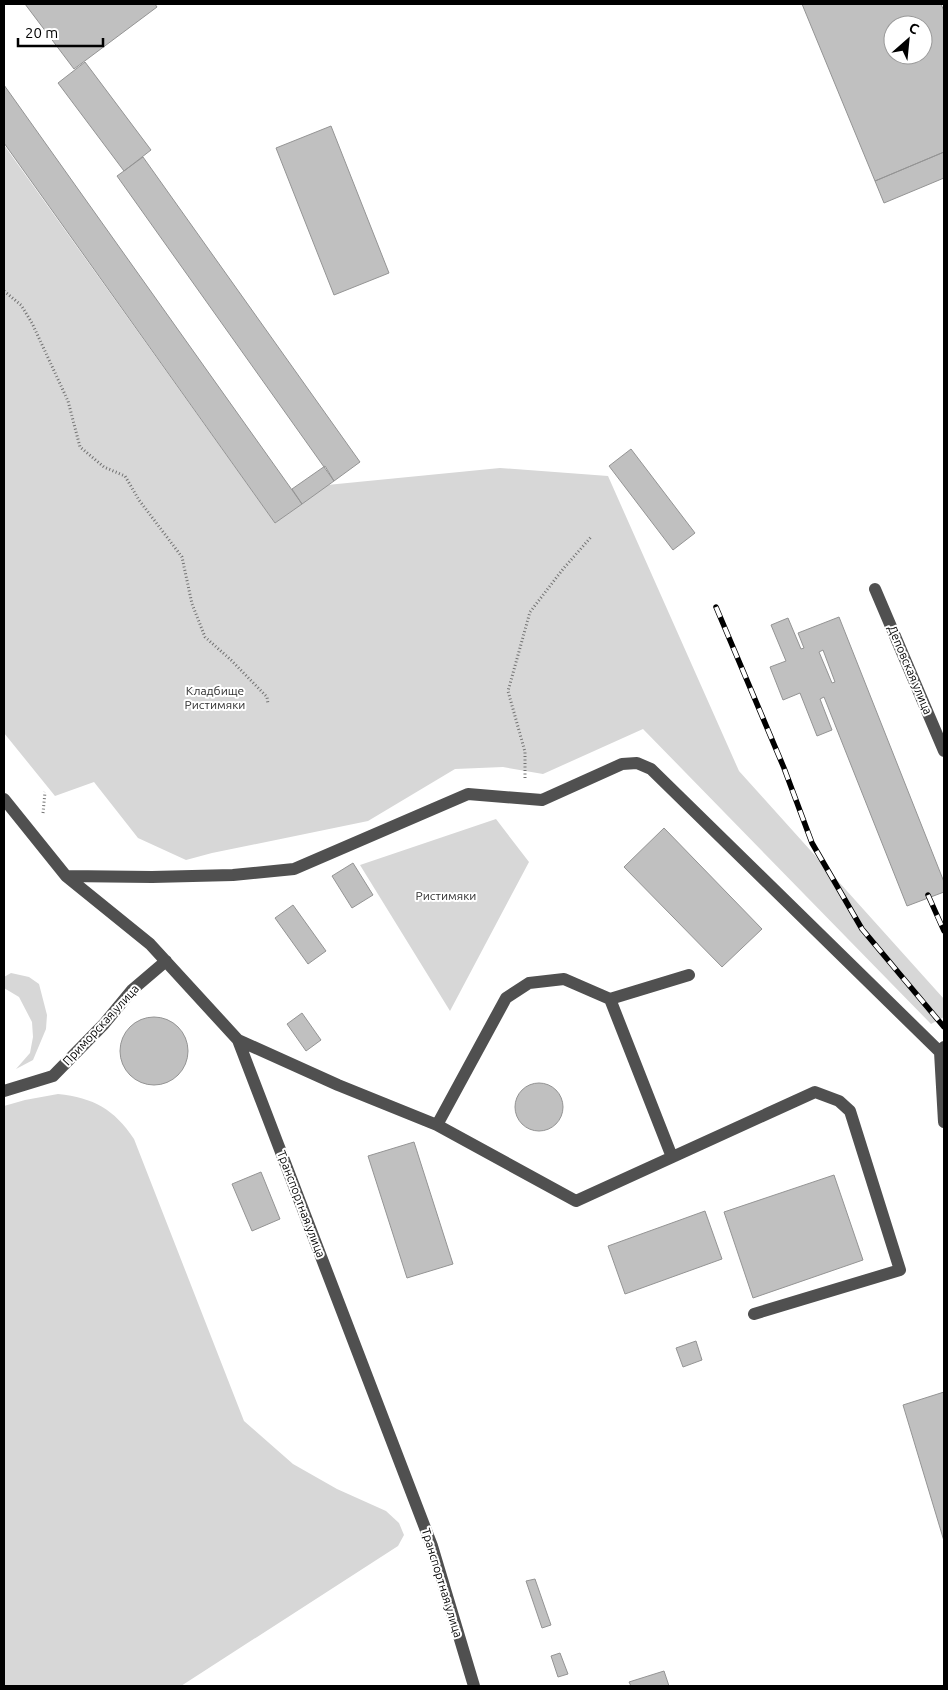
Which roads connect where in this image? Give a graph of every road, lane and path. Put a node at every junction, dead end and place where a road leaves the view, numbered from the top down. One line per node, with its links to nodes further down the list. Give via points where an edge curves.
1 (4, 291): 4 (path, via 21,305 32,323 68,401 80,447 104,467 125,476 182,557 192,604 205,637 267,697)
2 (592, 536): 6 (path, via 530,612 508,691 525,752)
3 (875, 589): 5 (street, Деповская улица)
4 (268, 704)
5 (944, 751)
6 (525, 798): 8 (street, via 468,794 294,869 233,875); 13 (street, via 542,800 622,764 637,763 651,769)
7 (4, 799): 8 (street, Транспортная улица)
8 (66, 876): 9 (street, Транспортная улица, via 150,944)
9 (166, 961): 12 (street, Транспортная улица); 14 (street, Приморская улица, via 132,990 53,1076)
10 (688, 974): 11 (street)
11 (610, 999): 16 (street, via 564,979 529,983 506,998); 17 (street)
12 (238, 1040): 16 (street); 19 (street, Транспортная улица, via 432,1546)
13 (942, 1050): 15 (street)
14 (4, 1091)
15 (944, 1122)
16 (437, 1125): 17 (street, via 576,1201)
17 (672, 1157): 18 (street, via 815,1092 839,1101 850,1111 900,1270)
18 (754, 1314)
19 (474, 1686)

